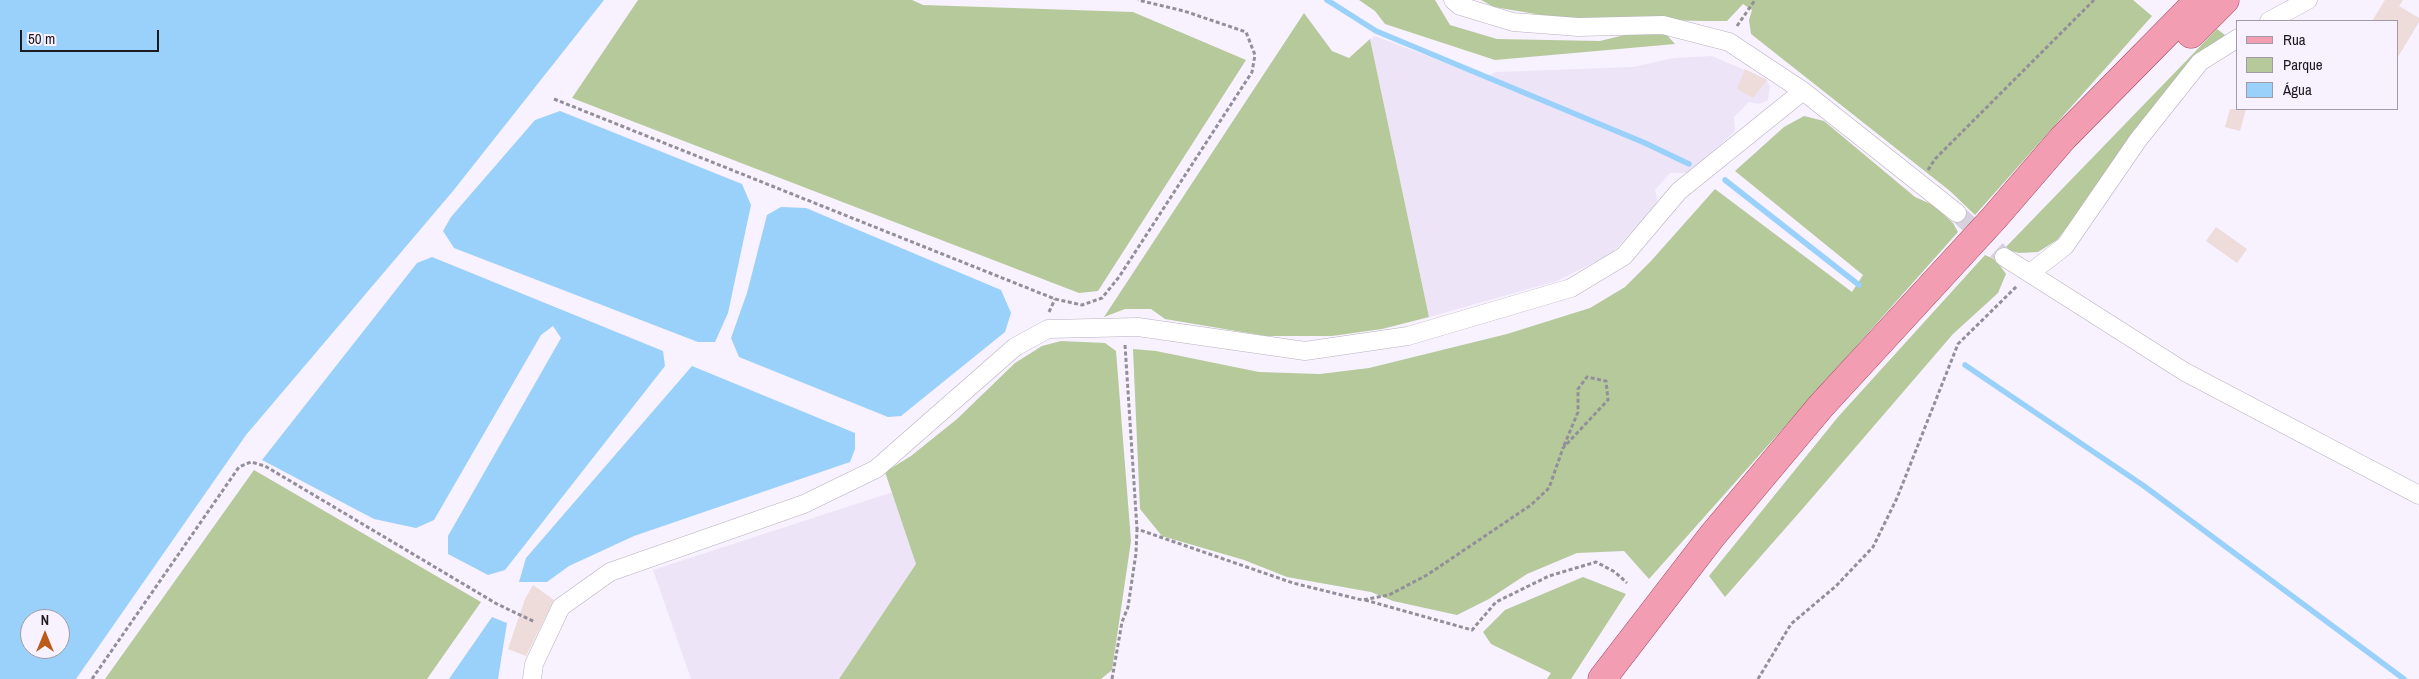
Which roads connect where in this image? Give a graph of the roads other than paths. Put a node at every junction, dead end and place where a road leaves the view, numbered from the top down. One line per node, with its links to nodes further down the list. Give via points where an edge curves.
1 (1453, 0): 11 (street, via 1460,6 1514,22 1578,27 1663,25 1729,42)
2 (2190, 0): 10 (main road)
3 (2199, 0): 10 (main road)
4 (2225, 0): 8 (main road)
5 (2235, 0): 8 (main road)
6 (2308, 0): 7 (street)
7 (2271, 20)
8 (2193, 32): 13 (main road, via 2118,108)
9 (2236, 39): 15 (street, via 2200,62 2138,140 2065,246)
10 (2138, 64): 13 (main road, via 2063,138)
11 (1803, 91): 12 (street); 17 (street, via 1679,191 1624,256 1571,288 1408,336 1305,351 1138,327 1048,329 1015,347 876,469 804,504 610,572 561,607 534,664)
12 (1957, 213)
13 (1994, 218): 18 (main road, via 1762,475 1662,598)
14 (2004, 256): 15 (street)
15 (2030, 273): 16 (street, via 2185,372)
16 (2419, 495)
17 (532, 679)
18 (1602, 679)

